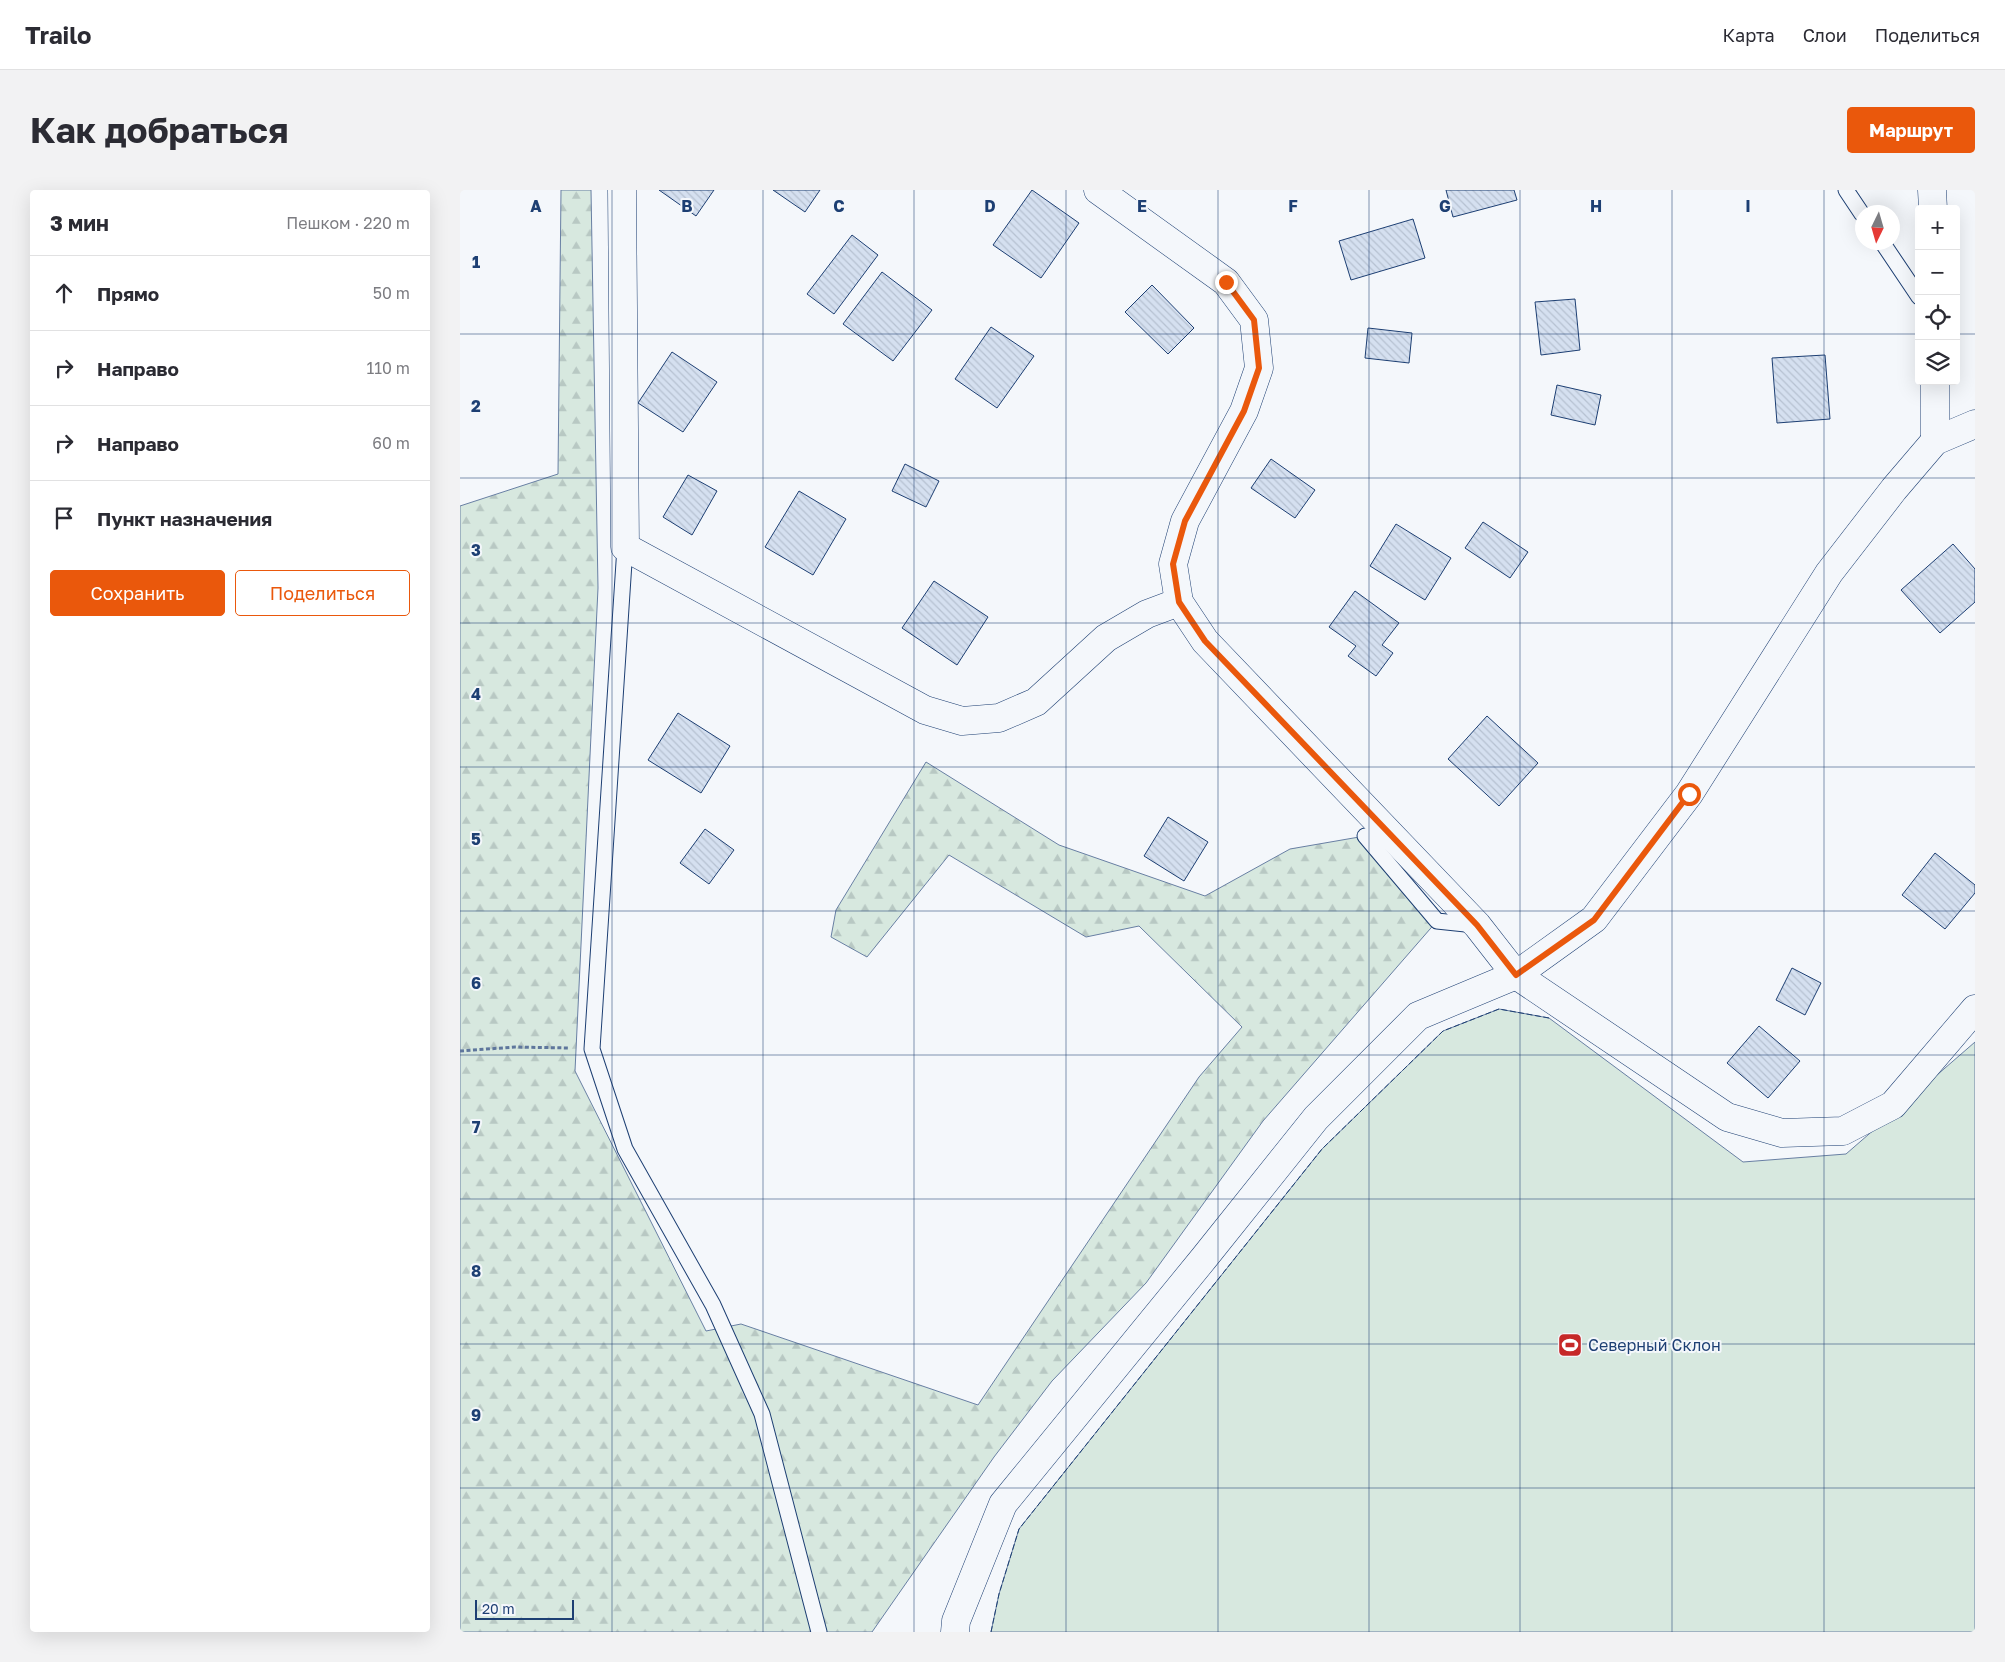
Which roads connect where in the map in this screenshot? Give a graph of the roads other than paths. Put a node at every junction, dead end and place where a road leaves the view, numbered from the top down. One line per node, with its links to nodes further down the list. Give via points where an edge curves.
1 (622, 190): 12 (street)
2 (1098, 190): 13 (street, via 1226,282 1254,320 1259,368 1244,411 1185,521 1173,564)
3 (1846, 190): 5 (lane)
4 (1932, 190): 6 (street)
5 (1856, 205)
6 (1933, 205)
7 (1887, 250): 8 (lane)
8 (1918, 295)
9 (1935, 385): 11 (street)
10 (1975, 424): 11 (street)
11 (1935, 441): 16 (street, via 1830,573 1689,794 1594,920)
12 (625, 547): 13 (street, via 925,710 962,721 999,718 1036,702 1106,638 1147,614); 18 (lane, via 592,1049 625,1149 713,1305 762,1414)
13 (1179, 602): 15 (street, via 1205,641)
14 (1365, 836): 15 (lane, via 1437,921)
15 (1477, 925): 16 (street)
16 (1516, 975): 17 (street, via 1727,1117 1782,1133 1843,1131 1893,1104); 19 (street, via 1418,1016 1316,1118 1003,1504 956,1621)
17 (1975, 1009)
18 (819, 1632)
19 (955, 1632)

